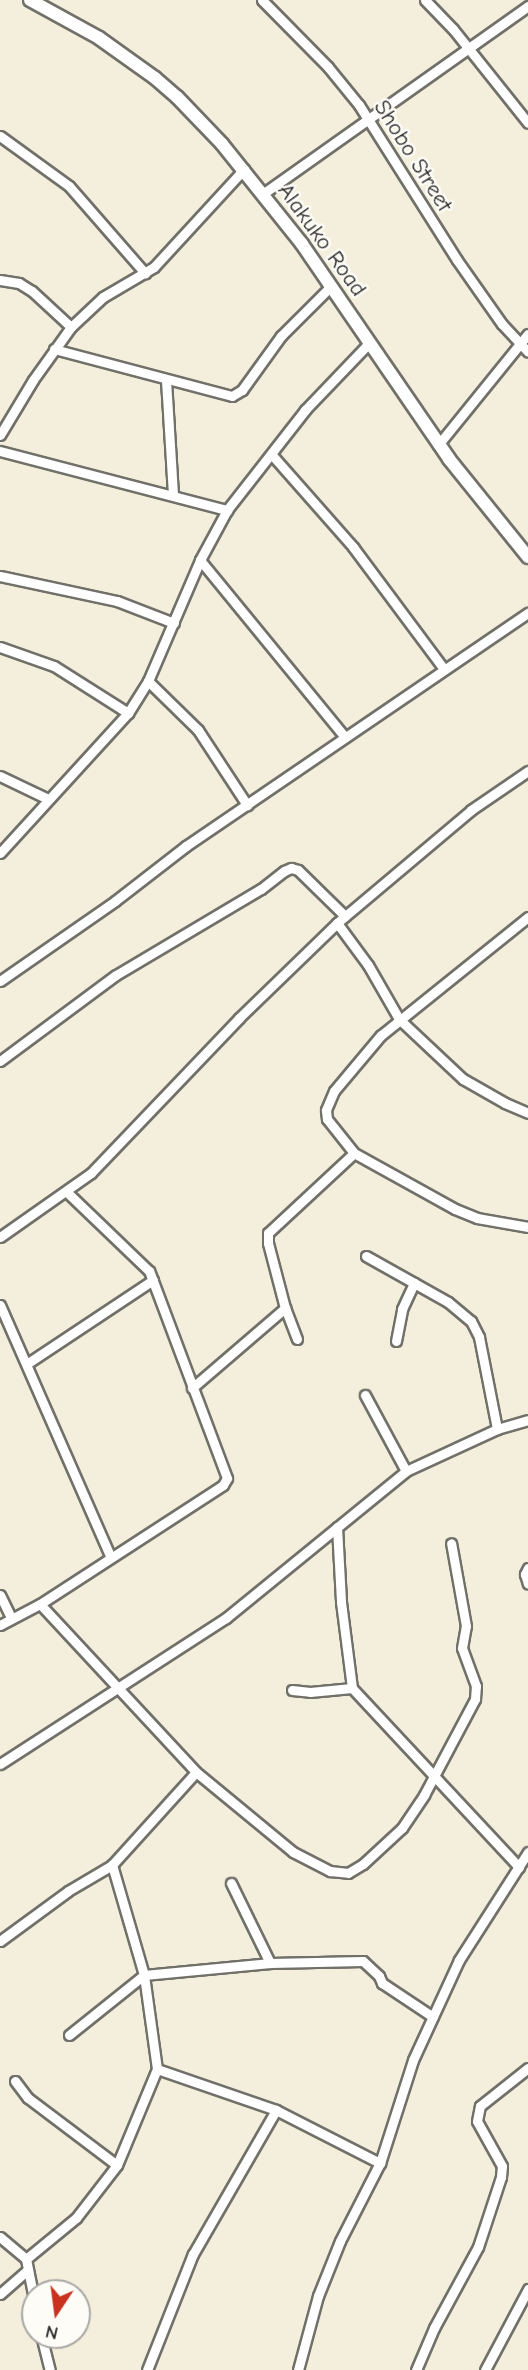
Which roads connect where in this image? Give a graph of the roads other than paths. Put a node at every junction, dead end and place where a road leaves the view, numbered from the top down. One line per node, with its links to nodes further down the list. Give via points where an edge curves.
1 (30, 0): 9 (main road, Alakuko Road, via 92,34 155,78)
2 (262, 0): 6 (street, Shobo Street, via 328,67)
3 (425, 0): 5 (street)
4 (528, 6): 5 (street)
5 (468, 48): 6 (street); 7 (street)
6 (369, 121): 10 (street); 17 (street, Shobo Street, via 457,260)
7 (528, 123)
8 (0, 136): 11 (street, via 69,186)
9 (244, 169): 10 (main road, Alakuko Road); 11 (street, via 167,255)
10 (264, 193): 13 (main road, Alakuko Road)
11 (145, 273): 14 (street, via 103,297)
12 (0, 280): 14 (street, via 32,291)
13 (331, 286): 16 (main road, Alakuko Road); 20 (street, via 281,336 235,394)
14 (71, 327): 18 (street)
15 (528, 334): 17 (street)
16 (370, 342): 22 (main road, Alakuko Road); 24 (street, via 314,400)
17 (518, 344): 19 (street, Shobo Street); 22 (street)
18 (54, 349): 20 (street); 21 (street)
19 (528, 352)
20 (166, 380): 25 (street)
21 (0, 435)
22 (438, 445): 27 (main road, Alakuko Road)
23 (0, 452): 25 (street)
24 (272, 456): 26 (street); 33 (street, via 353,547)
25 (173, 495): 26 (street)
26 (226, 510): 28 (street)
27 (528, 557)
28 (200, 560): 31 (street); 36 (street)
29 (0, 576): 31 (street, via 117,601)
30 (528, 612): 33 (street)
31 (174, 623): 34 (street)
32 (0, 648): 35 (street, via 54,666)
33 (444, 669): 36 (street)
34 (148, 681): 35 (street); 40 (street, via 198,730)
35 (128, 713): 39 (street)
36 (344, 736): 40 (street)
37 (528, 771): 43 (street, via 471,810)
38 (0, 776): 39 (street)
39 (48, 799): 41 (street)
40 (247, 805): 44 (street)
41 (0, 853)
42 (528, 917): 45 (street)
43 (341, 919): 45 (street); 46 (street, via 298,870 291,868 116,975); 49 (street, via 91,1173)
44 (0, 981)
45 (398, 1019): 47 (street, via 463,1079); 48 (street, via 328,1100 327,1119)
46 (0, 1061)
47 (528, 1113)
48 (354, 1153): 50 (street, via 455,1209); 56 (street, via 268,1233)
49 (66, 1191): 51 (street); 53 (street, via 142,1261)
50 (528, 1227)
51 (0, 1237)
52 (366, 1256): 54 (street)
53 (153, 1280): 59 (street); 60 (street)
54 (414, 1283): 58 (street, via 402,1309); 63 (street, via 471,1321 479,1337)
55 (0, 1305): 59 (street)
56 (285, 1308): 57 (street); 60 (street)
57 (298, 1339)
58 (396, 1341)
59 (28, 1363): 67 (street)
60 (192, 1388): 67 (street, via 227,1478 223,1485)
61 (365, 1395): 64 (street)
62 (528, 1420): 63 (street)
63 (497, 1430): 64 (street)
64 (406, 1471): 65 (street)
65 (337, 1527): 74 (street, via 226,1618); 75 (street)
66 (451, 1543): 79 (street, via 466,1626 462,1648 476,1686 471,1711)
67 (110, 1555): 71 (street)
68 (528, 1568): 69 (street)
69 (528, 1584)
70 (0, 1595): 72 (street)
71 (40, 1604): 72 (street); 74 (street)
72 (11, 1618): 73 (street)
73 (0, 1625)
74 (120, 1688): 77 (street); 78 (street)
75 (352, 1688): 76 (street); 79 (street)
76 (292, 1690)
77 (0, 1764)
78 (196, 1772): 79 (street, via 293,1852 339,1874 363,1864 401,1828); 81 (street)
79 (435, 1777): 82 (street)
80 (528, 1852): 82 (street)
81 (112, 1865): 84 (street); 86 (street)
82 (519, 1867): 87 (street, via 459,1960)
83 (231, 1883): 85 (street)
84 (0, 1941)
85 (270, 1963): 86 (street); 87 (street, via 363,1961 382,1983)
86 (144, 1975): 88 (street); 90 (street)
87 (433, 2017): 93 (street, via 413,2060)
88 (69, 2035)
89 (528, 2068): 105 (street, via 480,2106 477,2121 502,2166 501,2177 478,2247)
90 (157, 2069): 92 (street); 94 (street)
91 (15, 2081): 94 (street, via 51,2117)
92 (276, 2110): 93 (street); 103 (street, via 193,2254)
93 (380, 2163): 104 (street, via 335,2252)
94 (117, 2165): 96 (street, via 76,2218)
95 (0, 2237): 96 (street)
96 (26, 2259): 97 (street)
97 (28, 2270): 98 (street); 100 (street)
98 (30, 2279)
99 (528, 2289): 106 (street)
100 (0, 2294)
101 (45, 2349): 102 (street)
102 (50, 2370)
103 (147, 2370)
104 (298, 2370)
105 (415, 2370)
106 (485, 2370)

